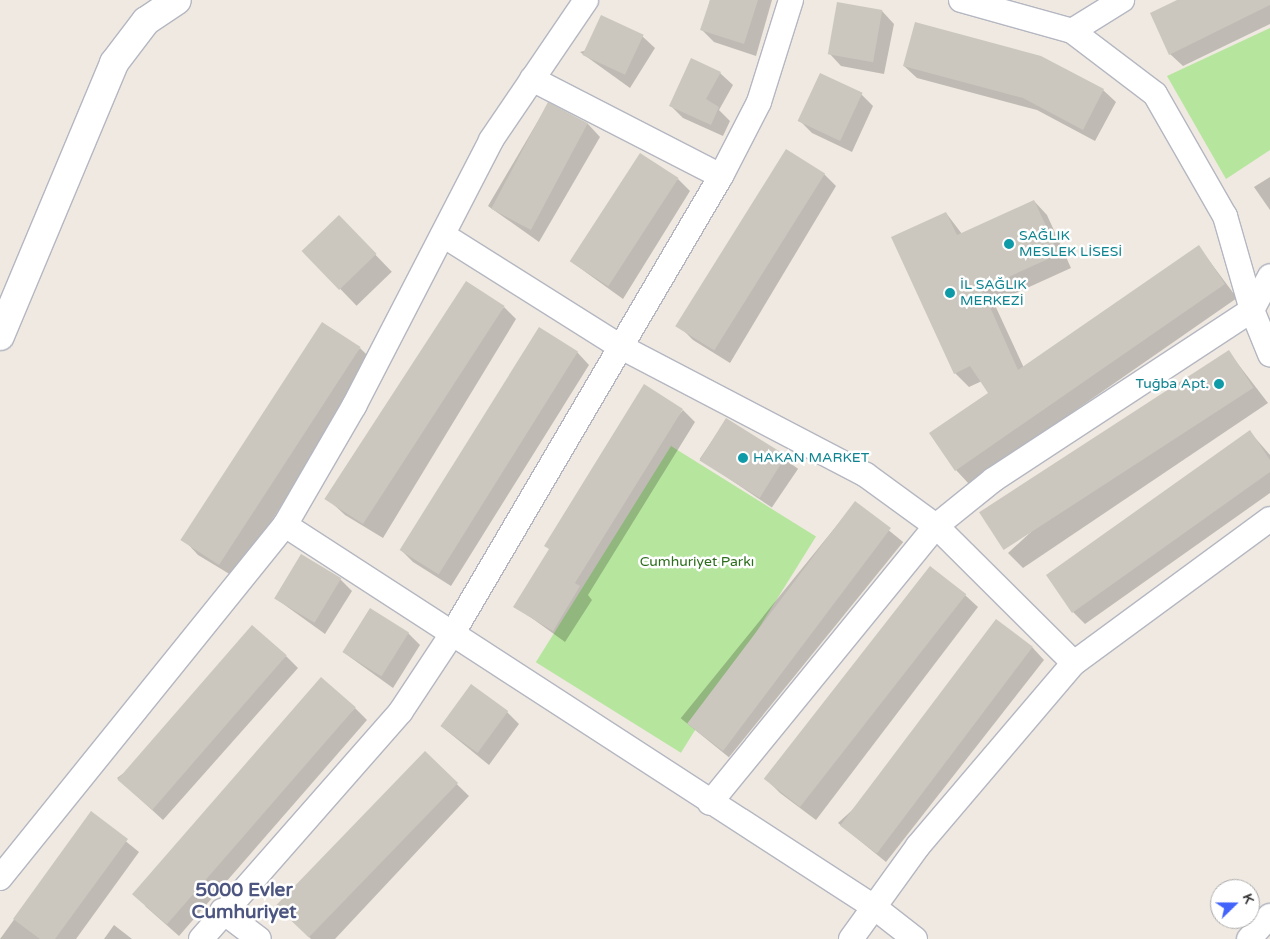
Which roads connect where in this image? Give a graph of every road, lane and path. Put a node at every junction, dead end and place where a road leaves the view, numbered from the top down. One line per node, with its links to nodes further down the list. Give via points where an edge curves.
1 (177, 0): 13 (street, via 146,21 114,63)
2 (586, 0): 8 (street)
3 (791, 0): 9 (street, via 759,102)
4 (961, 0): 6 (street)
5 (1122, 0): 7 (street)
6 (997, 6): 7 (street)
7 (1072, 31): 12 (street, via 1156,94 1225,216)
8 (532, 79): 9 (street); 10 (street, via 491,140)
9 (721, 176): 14 (street)
10 (443, 235): 14 (street); 17 (street, via 354,406)
11 (1270, 276): 12 (street)
12 (1252, 310): 15 (street); 18 (street, via 993,480)
13 (0, 336)
14 (622, 347): 18 (street, via 866,475); 19 (street)
15 (1270, 354)
16 (1270, 519): 20 (street)
17 (285, 526): 19 (street); 22 (street)
18 (936, 526): 20 (street); 21 (street)
19 (454, 631): 21 (street); 24 (street, via 401,711)
20 (1074, 663): 23 (street, via 918,846)
21 (710, 803): 23 (street)
22 (0, 878)
23 (874, 907): 28 (street); 29 (street)
24 (222, 911): 26 (street); 27 (street)
25 (1270, 916): 30 (street)
26 (202, 939)
27 (259, 939)
28 (851, 939)
29 (915, 939)
30 (1249, 939)

